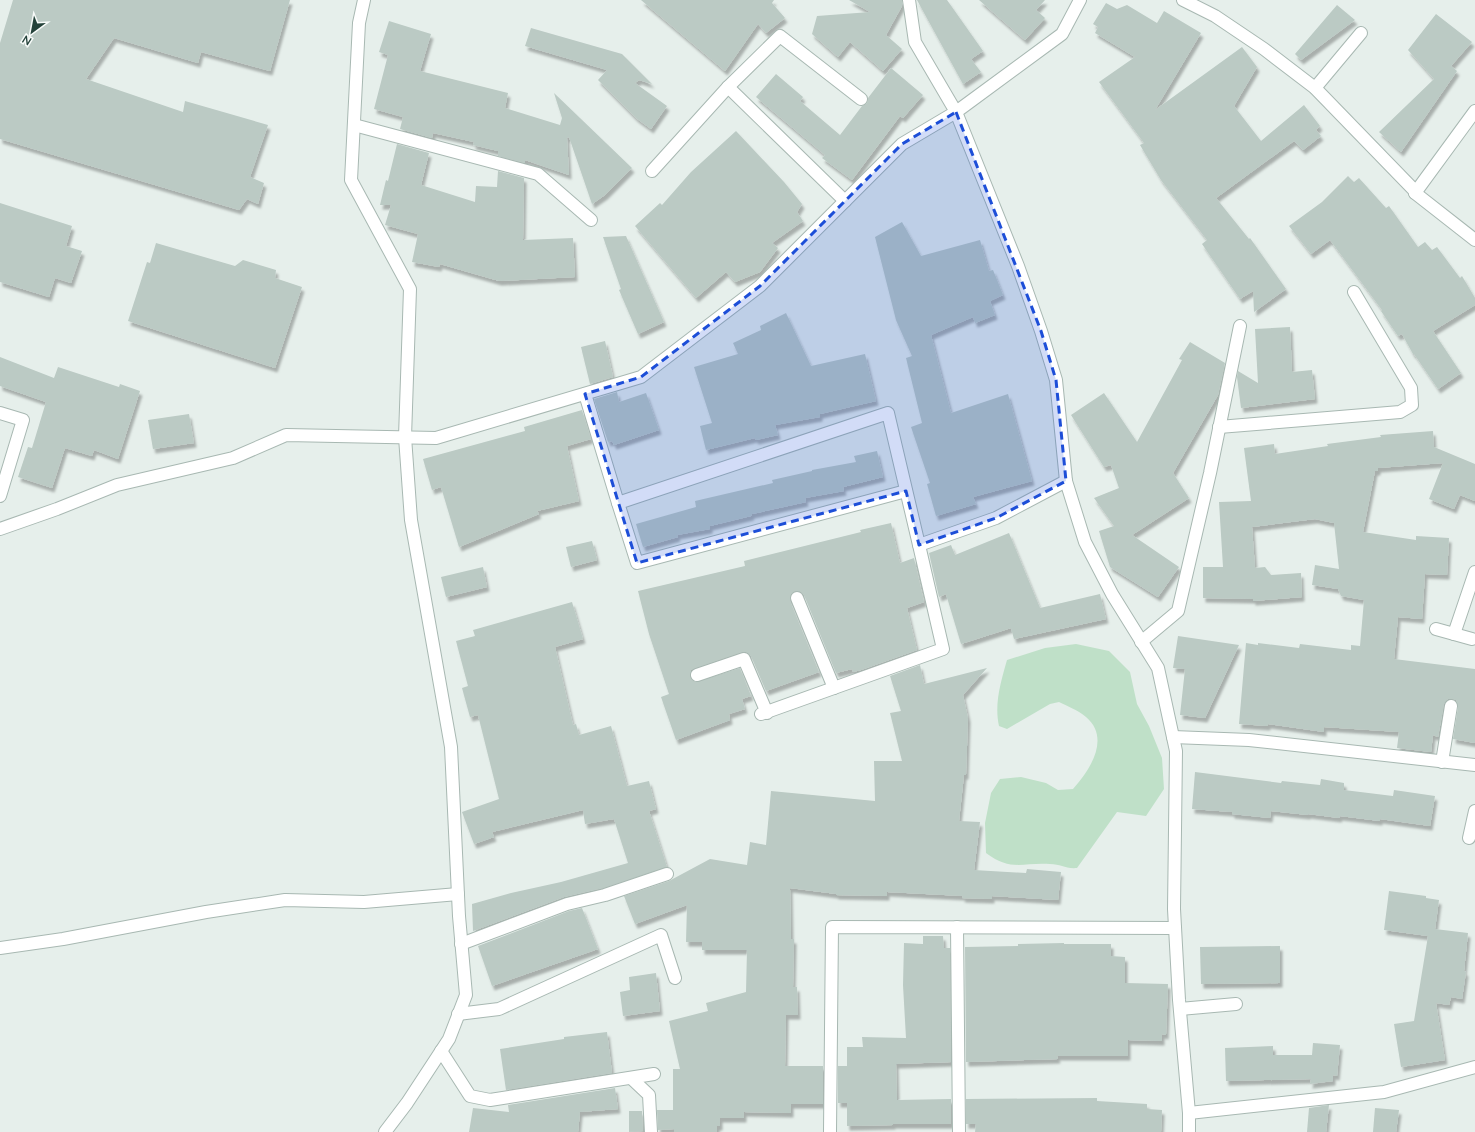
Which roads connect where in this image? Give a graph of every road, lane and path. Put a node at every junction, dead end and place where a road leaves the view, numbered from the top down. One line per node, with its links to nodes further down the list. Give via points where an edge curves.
1 (364, 0): 11 (street, via 359,23)
2 (909, 0): 10 (street, via 915,42)
3 (1080, 0): 10 (street, via 1062,34)
4 (1184, 0): 7 (street, via 1215,16)
5 (1361, 33): 7 (street)
6 (728, 87): 8 (street, via 780,36); 12 (street); 14 (street)
7 (1315, 88): 13 (street)
8 (861, 98)
9 (1475, 111): 13 (street)
10 (956, 112): 14 (street, via 902,144); 23 (street, via 1018,266 1056,380)
11 (354, 125): 15 (street, via 538,174); 22 (street, via 351,180 410,289)
12 (652, 171)
13 (1415, 193): 16 (street)
14 (844, 201): 19 (street, via 760,286 641,377)
15 (591, 220)
16 (1475, 240)
17 (1354, 292): 21 (street, via 1411,388 1412,405 1400,412)
18 (1240, 326): 21 (street)
19 (585, 394): 22 (street, via 436,438); 26 (street)
20 (0, 412): 25 (street, via 23,420)
21 (1219, 427): 34 (street, via 1178,611)
22 (405, 437): 27 (street, via 286,435 233,458 117,485); 44 (street, via 411,520 451,747)
23 (1066, 481): 28 (street, via 996,518); 34 (street, via 1085,542)
24 (906, 491): 26 (street, via 637,564); 26 (street, via 888,413); 28 (street)
25 (0, 496)
26 (618, 503)
27 (0, 529)
28 (919, 545): 36 (street, via 943,649)
29 (1475, 572): 32 (street)
30 (797, 598): 36 (street)
31 (1436, 629): 32 (street)
32 (1454, 634): 33 (street)
33 (1472, 639)
34 (1141, 642): 38 (street, via 1158,668)
35 (697, 675): 36 (street, via 744,659 764,714)
36 (834, 688)
37 (1451, 706): 39 (street)
38 (1173, 737): 39 (street, via 1249,740); 46 (street, via 1176,751)
39 (1442, 762): 40 (street)
40 (1475, 765)
41 (1475, 811): 42 (street)
42 (1469, 838)
43 (667, 874): 47 (street, via 567,904)
44 (458, 894): 47 (street); 48 (street, via 364,902 285,900)
45 (957, 927): 46 (street); 60 (street, via 832,927); 61 (street)
46 (1175, 928): 51 (street)
47 (461, 944): 52 (street, via 466,994)
48 (0, 948)
49 (675, 978): 52 (street, via 661,935 499,1009)
50 (1236, 1004): 51 (street)
51 (1180, 1009): 57 (street)
52 (458, 1014): 53 (street, via 449,1039)
53 (441, 1051): 56 (street, via 470,1096 490,1100); 58 (street)
54 (1475, 1067): 57 (street, via 1384,1092)
55 (654, 1074): 56 (street)
56 (631, 1078): 59 (street, via 649,1095)
57 (1189, 1113): 62 (street)
58 (385, 1132)
59 (651, 1132)
60 (830, 1132)
61 (959, 1132)
62 (1188, 1132)

